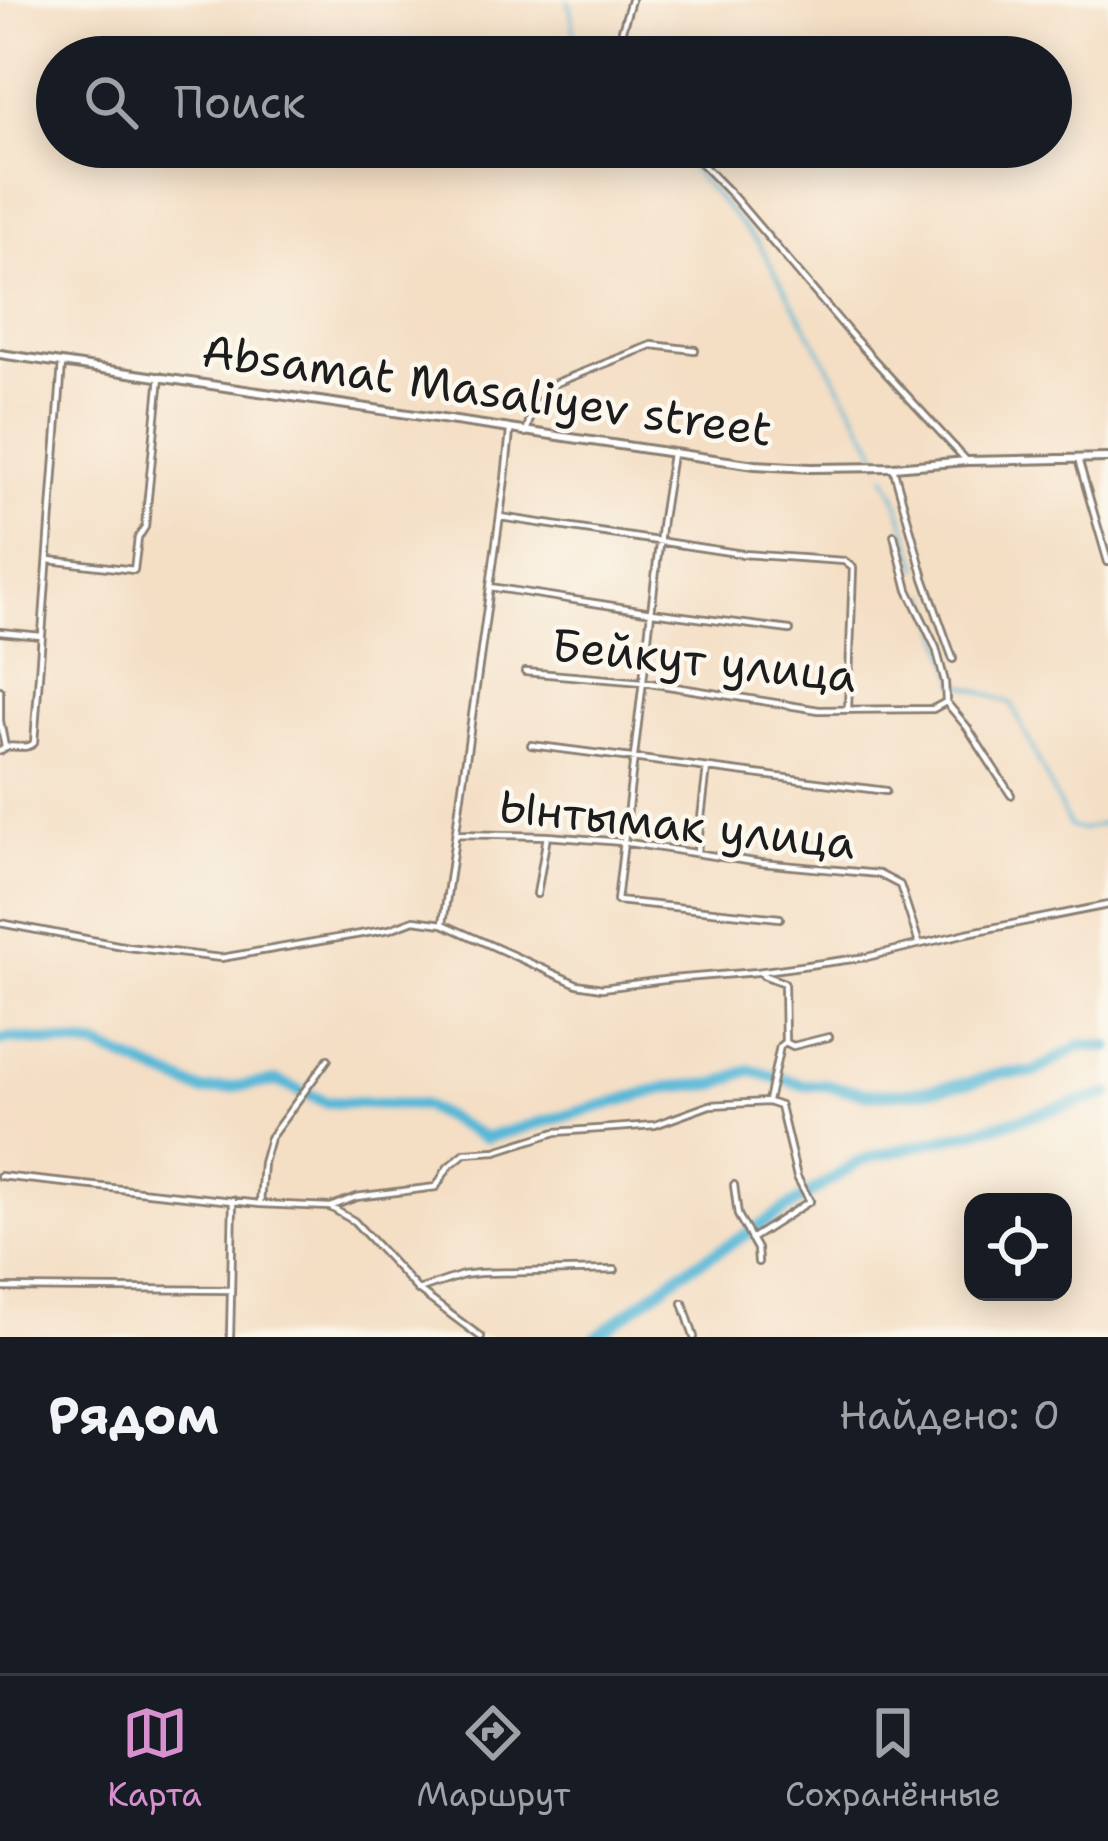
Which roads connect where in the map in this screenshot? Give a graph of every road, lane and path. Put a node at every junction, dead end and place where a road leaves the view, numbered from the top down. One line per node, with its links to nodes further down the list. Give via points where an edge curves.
1 (631, 0): 2 (street)
2 (620, 36)
3 (707, 168): 13 (street)
4 (695, 350): 9 (street, via 652,345 556,383 532,411)
5 (0, 355): 6 (street, Absamat Masaliyev street)
6 (62, 363): 7 (street, Absamat Masaliyev street); 18 (street)
7 (160, 376): 8 (street, Absamat Masaliyev street); 18 (street, via 134,570)
8 (510, 430): 9 (street, Absamat Masaliyev street); 15 (street)
9 (526, 433): 10 (street, Absamat Masaliyev street)
10 (672, 454): 14 (street, Absamat Masaliyev street, via 755,465); 17 (street)
11 (1108, 458): 12 (street, Absamat Masaliyev street)
12 (1078, 459): 13 (street, Absamat Masaliyev street); 19 (street)
13 (967, 460): 14 (street, Absamat Masaliyev street)
14 (893, 466): 25 (street)
15 (500, 517): 17 (street); 20 (street)
16 (894, 536): 29 (street, via 936,648)
17 (660, 541): 21 (street); 30 (street, via 853,568)
18 (48, 560): 24 (street)
19 (1108, 562)
20 (490, 587): 21 (street); 37 (street)
21 (652, 612): 22 (street); 27 (street)
22 (790, 630)
23 (0, 632): 24 (street)
24 (41, 635): 32 (street, via 34,743)
25 (953, 658)
26 (525, 672): 27 (street, Бейкут улица)
27 (643, 682): 30 (street, Бейкут улица); 33 (street)
28 (0, 690): 32 (street)
29 (946, 702): 30 (street, Бейкут улица, via 933,709); 36 (street)
30 (848, 708)
31 (531, 745): 33 (street)
32 (3, 749)
33 (633, 757): 34 (street); 39 (street)
34 (706, 768): 35 (street); 40 (street)
35 (886, 791)
36 (1011, 795)
37 (456, 834): 38 (street, Ынтымак улица); 45 (street)
38 (547, 836): 39 (street, Ынтымак улица); 41 (street)
39 (622, 842): 40 (street, Ынтымак улица); 43 (street, via 617,901)
40 (697, 854): 46 (street, Ынтымак улица, via 879,874 900,886)
41 (537, 894)
42 (1108, 905): 46 (street)
43 (780, 918)
44 (0, 923): 45 (street, via 221,958 414,920)
45 (443, 924): 48 (street, via 602,988)
46 (919, 944): 47 (street)
47 (790, 968): 48 (street); 49 (street)
48 (757, 972): 49 (street)
49 (784, 983): 51 (street)
50 (829, 1037): 51 (street)
51 (785, 1042): 53 (street)
52 (328, 1060): 57 (street, via 270,1138)
53 (768, 1102): 58 (street, via 710,1105 655,1125 556,1132 465,1153 436,1187); 59 (street, via 780,1106 810,1201)
54 (0, 1176): 56 (street)
55 (734, 1185): 59 (street)
56 (233, 1200): 57 (street); 63 (street)
57 (260, 1204): 58 (street)
58 (330, 1207): 64 (street, via 354,1221)
59 (751, 1238): 60 (street)
60 (758, 1262)
61 (615, 1270): 64 (street, via 479,1273)
62 (0, 1288): 63 (street)
63 (231, 1290): 66 (street)
64 (418, 1290): 67 (street)
65 (683, 1303): 68 (street)
66 (230, 1337)
67 (481, 1337)
68 (694, 1337)

